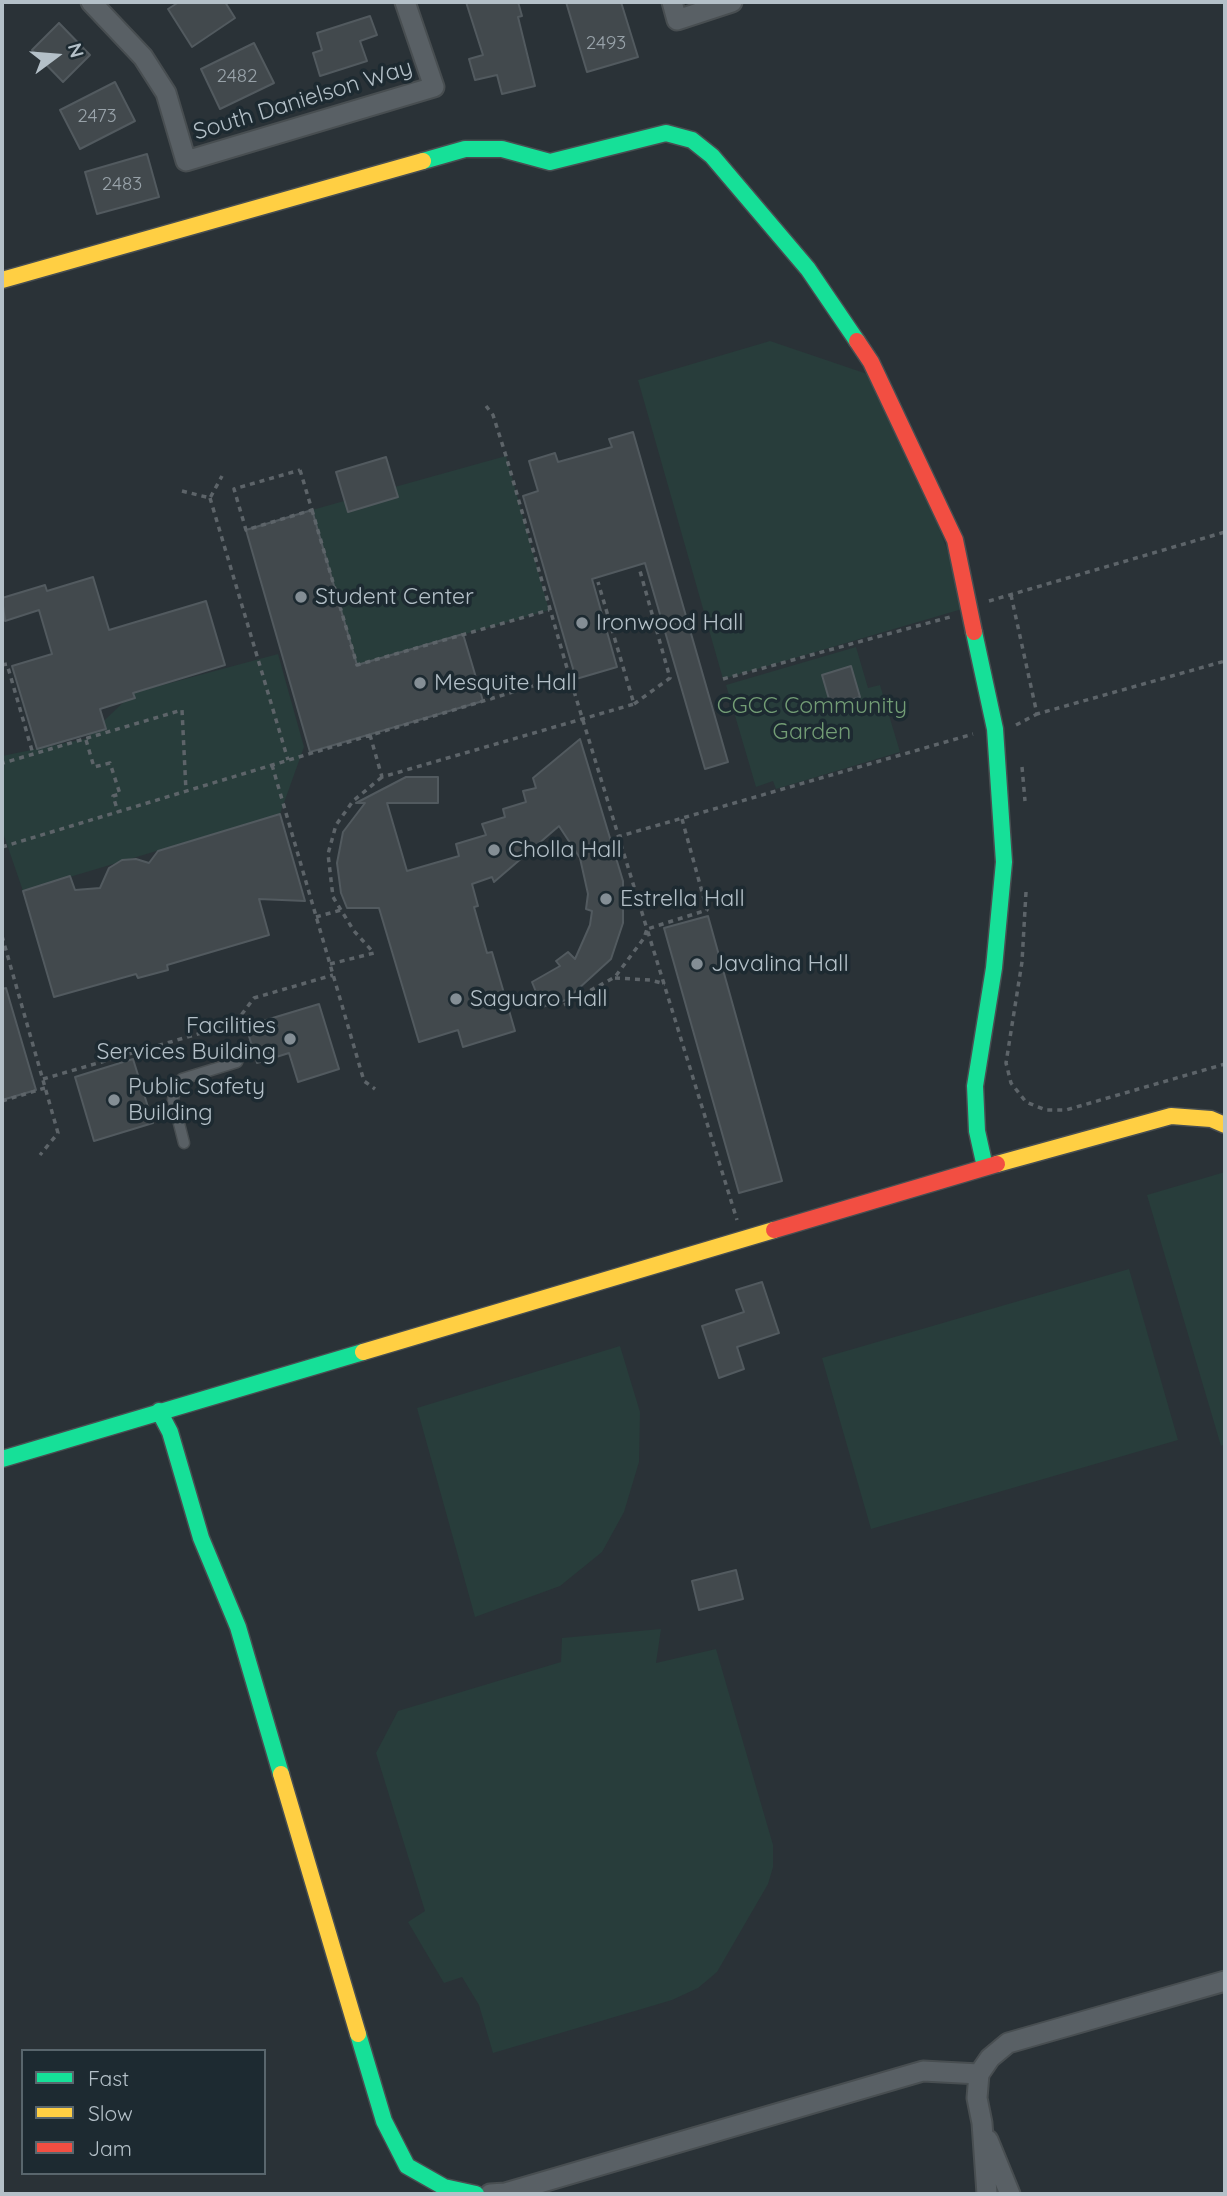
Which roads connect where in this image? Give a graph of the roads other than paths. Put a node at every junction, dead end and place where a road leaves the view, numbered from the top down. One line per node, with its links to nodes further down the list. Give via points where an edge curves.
1 (91, 2): 2 (street, South Danielson Way, via 143,57 166,93 186,161 434,86)
2 (405, 2)
3 (732, 2): 4 (street)
4 (675, 11)
5 (2, 279): 9 (street, via 453,151 502,149 550,162 666,133 692,140 712,156 808,269 882,379 955,540 995,729 1004,862 994,968 975,1086 977,1131)
6 (237, 1062): 8 (lane, via 182,1079 175,1089 173,1100)
7 (1225, 1125): 9 (street, via 1211,1119 1171,1116)
8 (184, 1143)
9 (985, 1167): 10 (street)
10 (159, 1411): 11 (street); 15 (street, via 170,1432 201,1538 238,1627 384,2121 407,2166 444,2186)
11 (2, 1459)
12 (1225, 1982): 13 (street, via 1008,2043)
13 (979, 2074): 14 (street); 16 (street, via 923,2071)
14 (982, 2123): 17 (street); 18 (street)
15 (477, 2194)
16 (490, 2194)
17 (987, 2194)
18 (1010, 2194)

